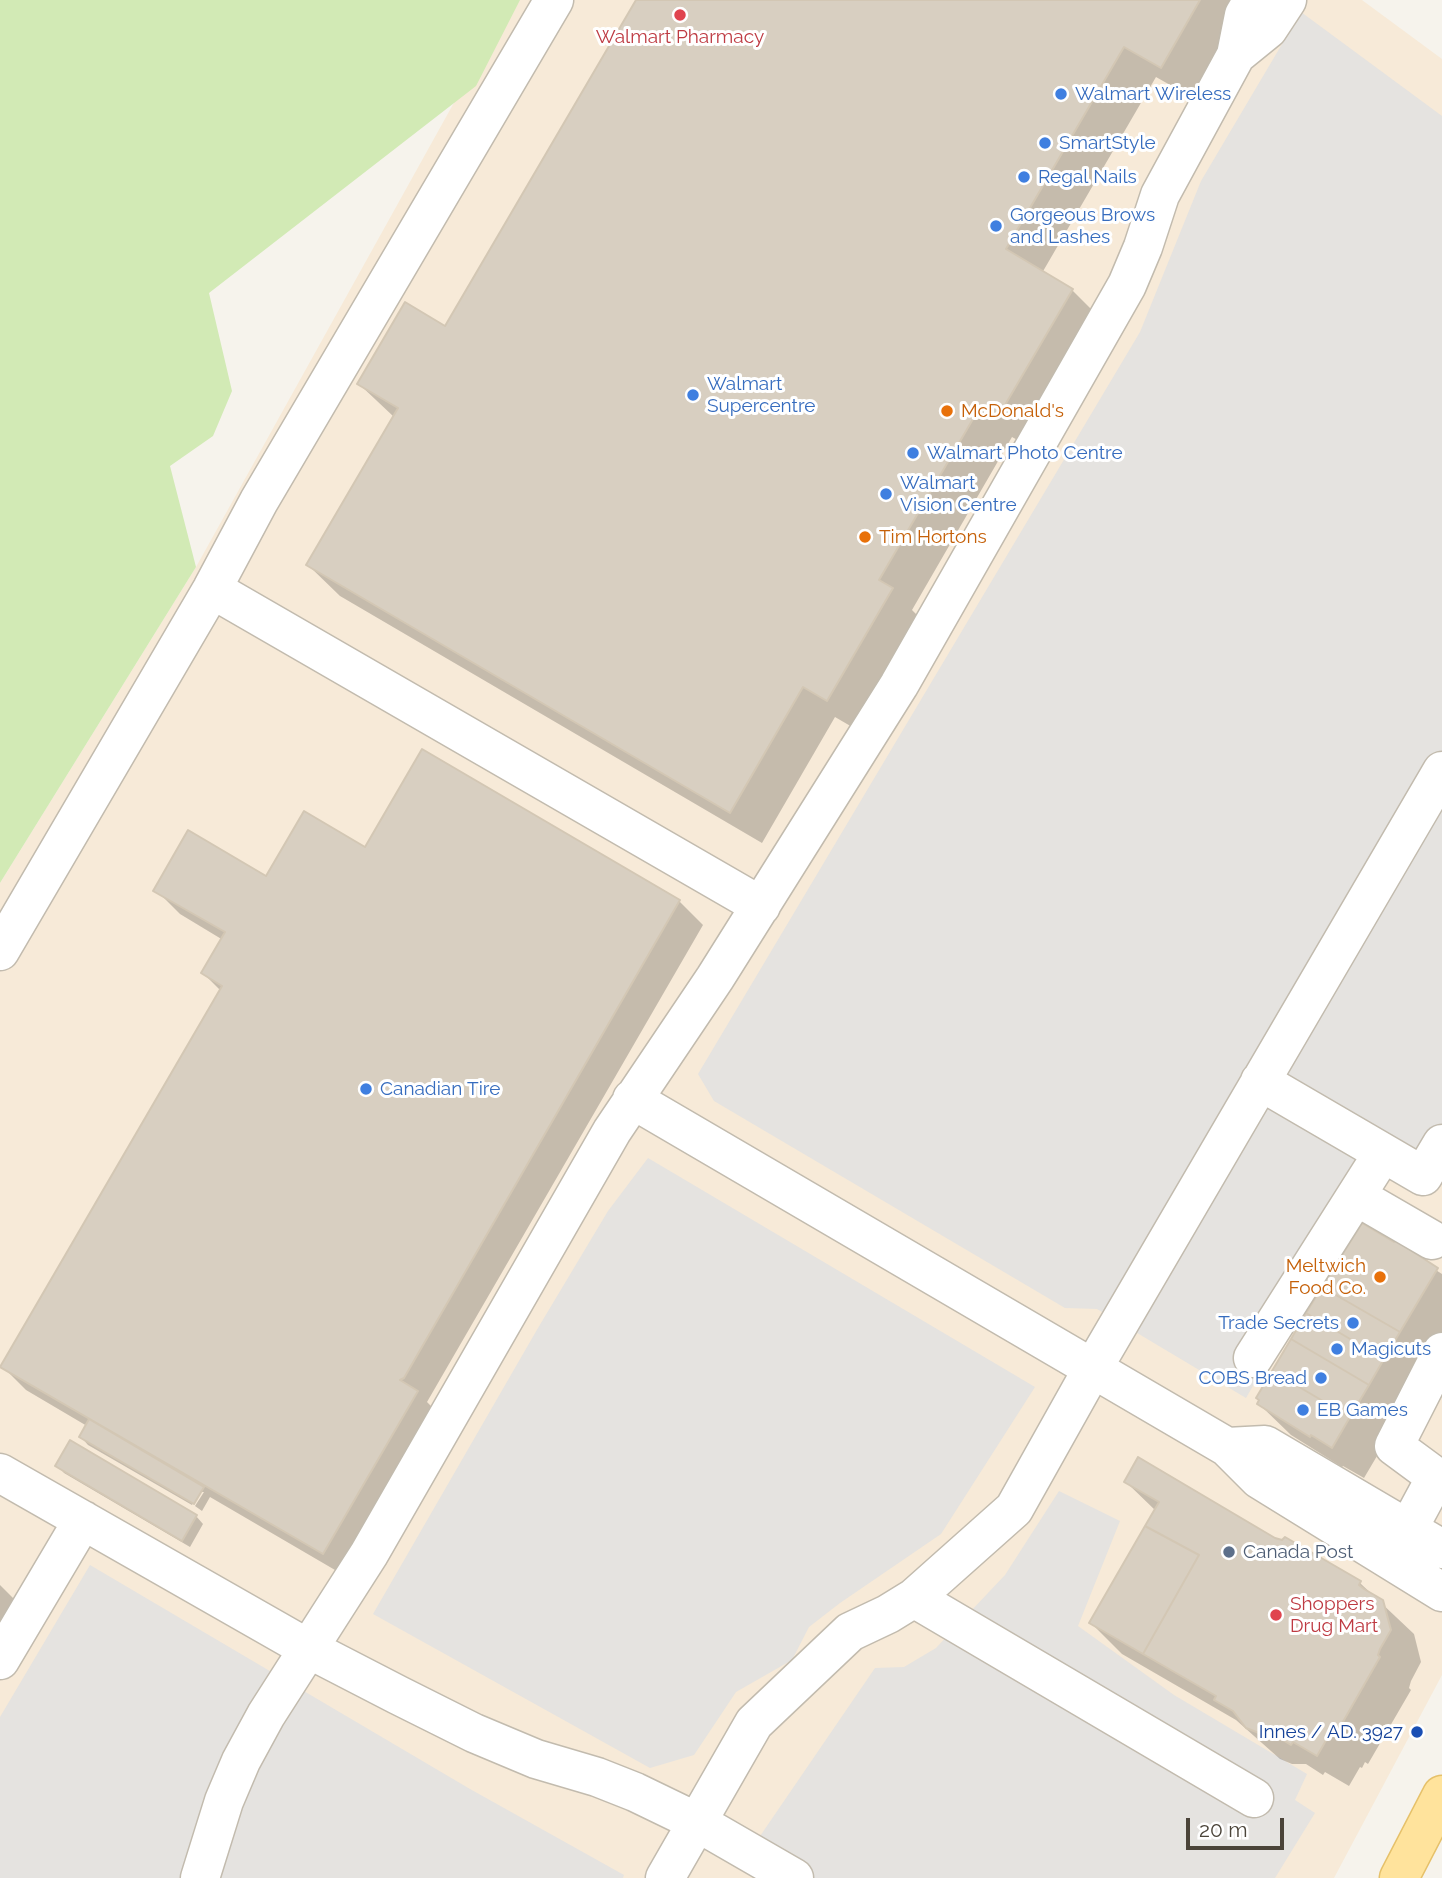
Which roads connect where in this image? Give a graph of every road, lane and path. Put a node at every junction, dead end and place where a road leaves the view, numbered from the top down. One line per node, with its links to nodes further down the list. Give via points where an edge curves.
1 (554, 0): 5 (lane, via 259,501)
2 (1253, 0): 4 (lane, via 1244,15)
3 (1287, 0): 4 (lane, via 1268,29)
4 (1236, 55): 7 (lane, via 1160,195 1127,285 899,685)
5 (212, 589): 7 (lane); 8 (lane)
6 (1442, 771): 9 (lane)
7 (761, 906): 10 (lane)
8 (0, 951)
9 (1260, 1080): 12 (lane); 18 (lane)
10 (632, 1099): 18 (lane); 27 (lane, via 369,1554)
11 (1442, 1144): 13 (lane)
12 (1382, 1153): 13 (lane); 14 (lane)
13 (1432, 1182)
14 (1356, 1196): 15 (lane); 17 (lane)
15 (1432, 1240)
16 (1442, 1352): 21 (lane, via 1394,1446)
17 (1253, 1358)
18 (1093, 1368): 19 (lane); 26 (lane, via 1014,1509)
19 (1227, 1447): 23 (lane, via 1265,1445); 25 (lane, via 1259,1479)
20 (0, 1473): 22 (lane)
21 (1439, 1479): 23 (lane)
22 (82, 1520): 27 (lane); 28 (lane)
23 (1408, 1529): 24 (lane)
24 (1442, 1549)
25 (1442, 1591)
26 (914, 1598): 30 (lane); 31 (lane, via 850,1632 754,1723)
27 (307, 1648): 31 (lane, via 474,1733 635,1792); 32 (lane, via 241,1761)
28 (0, 1660)
29 (1442, 1795): 35 (main road)
30 (1254, 1798)
31 (697, 1822): 33 (lane); 34 (lane)
32 (200, 1878)
33 (665, 1878)
34 (794, 1878)
35 (1399, 1878)

